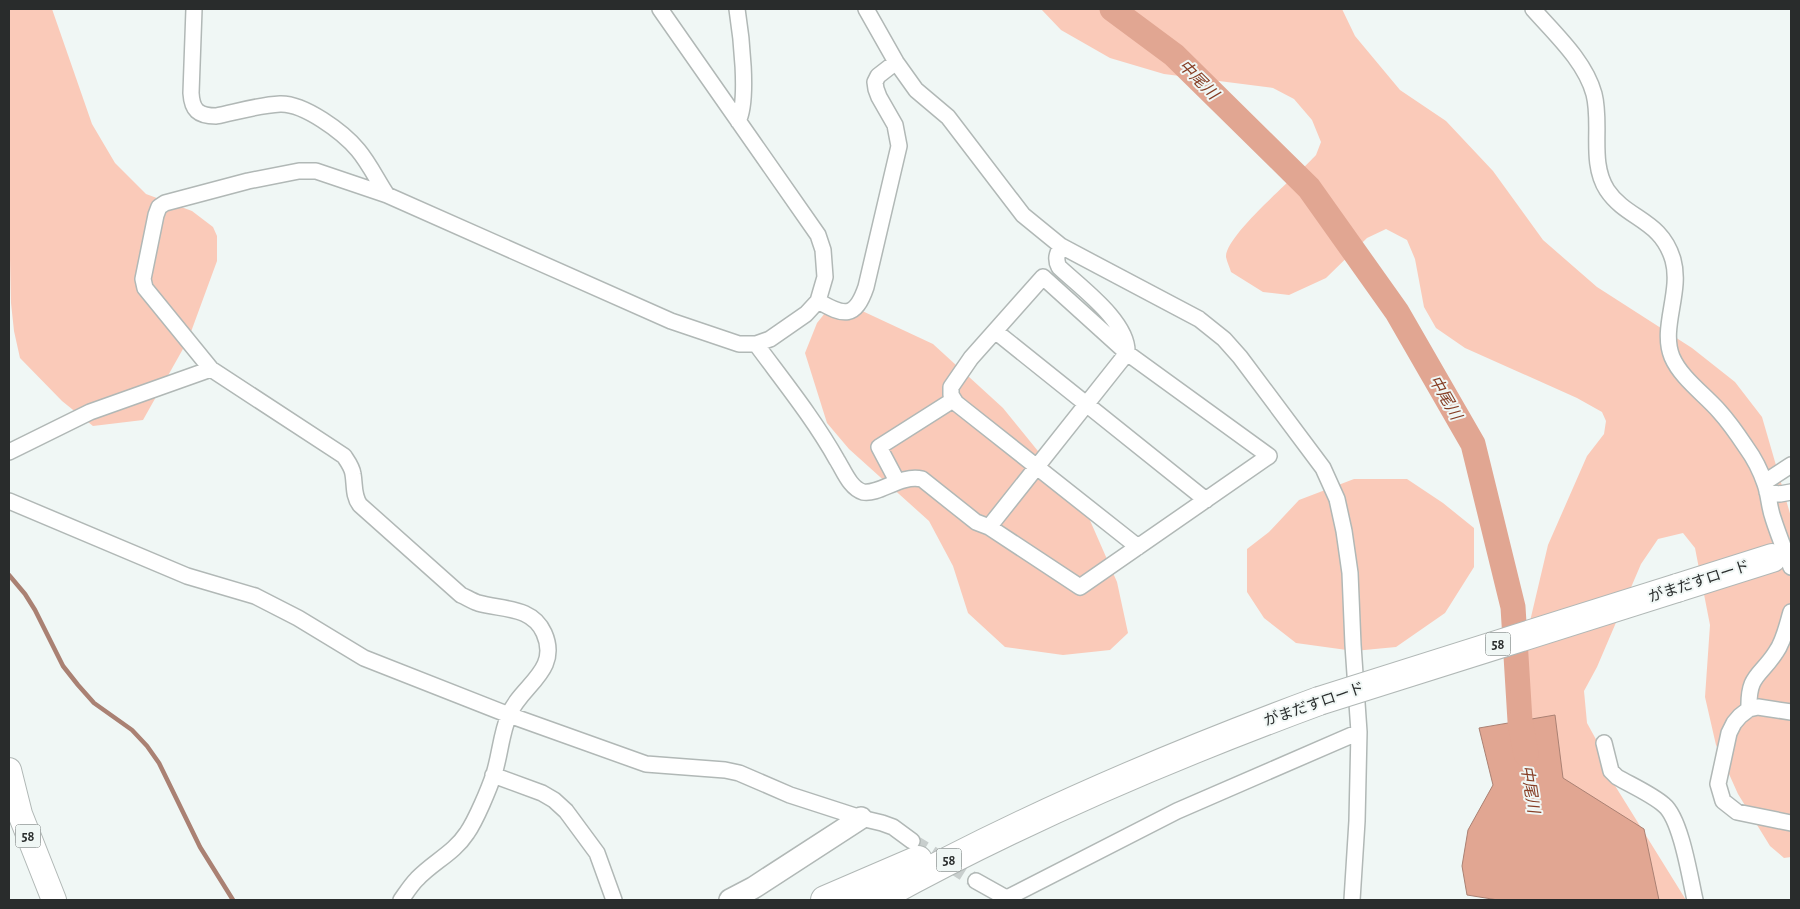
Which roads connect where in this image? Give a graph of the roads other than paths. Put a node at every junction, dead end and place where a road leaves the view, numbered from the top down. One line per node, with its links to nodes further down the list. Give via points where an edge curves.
1 (194, 9): 8 (street, via 191,93 199,113 216,116 280,104 296,106 346,138 358,150)
2 (660, 9): 7 (street)
3 (737, 9): 7 (street, via 744,102)
4 (866, 9): 6 (street)
5 (1533, 9): 21 (street, via 1573,55 1590,82 1598,118 1597,156 1606,188 1615,200 1655,229 1670,250 1676,276 1669,339 1675,362 1742,442)
6 (896, 62): 9 (street, via 916,90 948,117 1023,214); 10 (street, via 878,76 876,82 878,98 895,125 899,146 866,287 856,307 845,312 838,312)
7 (738, 122): 10 (street, via 818,235 823,250 825,278)
8 (387, 195): 12 (street, via 671,321 739,344); 14 (street, via 316,172 299,171 165,203 160,207 143,279 145,288)
9 (1061, 246): 13 (street, via 1056,259 1059,267 1118,325 1126,340); 32 (street, via 1199,319 1224,339 1323,468 1337,499 1350,573)
10 (818, 301): 12 (street, via 806,314 770,340)
11 (995, 331): 13 (street, via 1043,277); 15 (street, via 951,387); 16 (street)
12 (756, 344): 20 (street, via 824,437 857,489 872,491)
13 (1127, 353): 16 (street); 23 (street, via 1269,456)
14 (211, 369): 17 (street, via 90,412); 31 (street, via 344,456 353,472 356,500 360,505 461,595 476,602 513,608 535,622 544,633 547,659 543,672 515,703)
15 (953, 400): 19 (street); 20 (street, via 879,447)
16 (1086, 404): 19 (street); 23 (street)
17 (9, 452)
18 (1791, 465): 21 (street)
19 (1037, 467): 25 (street); 26 (street)
20 (897, 481): 25 (street, via 922,479 976,522)
21 (1766, 487): 22 (street, via 1780,494); 27 (street)
22 (1791, 492)
23 (1206, 500): 26 (street)
24 (9, 501): 31 (street, via 187,576 255,596 364,658)
25 (989, 527): 26 (street, via 1080,587)
26 (1138, 547)
27 (1782, 562): 37 (highway, がまだすロード / 58, bridge, via 1677,588 1319,701 1208,742)
28 (1791, 612): 29 (street, via 1780,646 1750,685)
29 (1749, 709): 30 (street); 38 (street, via 1734,723 1729,733 1718,784 1722,801 1737,812)
30 (1791, 712)
31 (509, 715): 35 (street); 36 (street, via 646,764 739,773 790,795)
32 (1359, 732): 47 (street, via 1177,811); 48 (street)
33 (1604, 744): 49 (street, via 1611,771 1617,778 1665,805 1672,814)
34 (9, 770): 41 (main road, 58, via 20,814)
35 (493, 775): 42 (street, via 468,832 457,848 417,879); 43 (street, via 542,793 566,811 597,853)
36 (861, 818): 39 (street, via 882,822); 44 (street)
37 (1025, 822): 45 (highway, via 901,866); 46 (highway, がまだすロード / 58)
38 (1791, 823)
39 (912, 841)
40 (976, 882): 47 (street)
41 (54, 900)
42 (401, 900)
43 (614, 900)
44 (730, 900)
45 (825, 900)
46 (875, 900)
47 (1006, 900)
48 (1352, 900)
49 (1695, 900)

